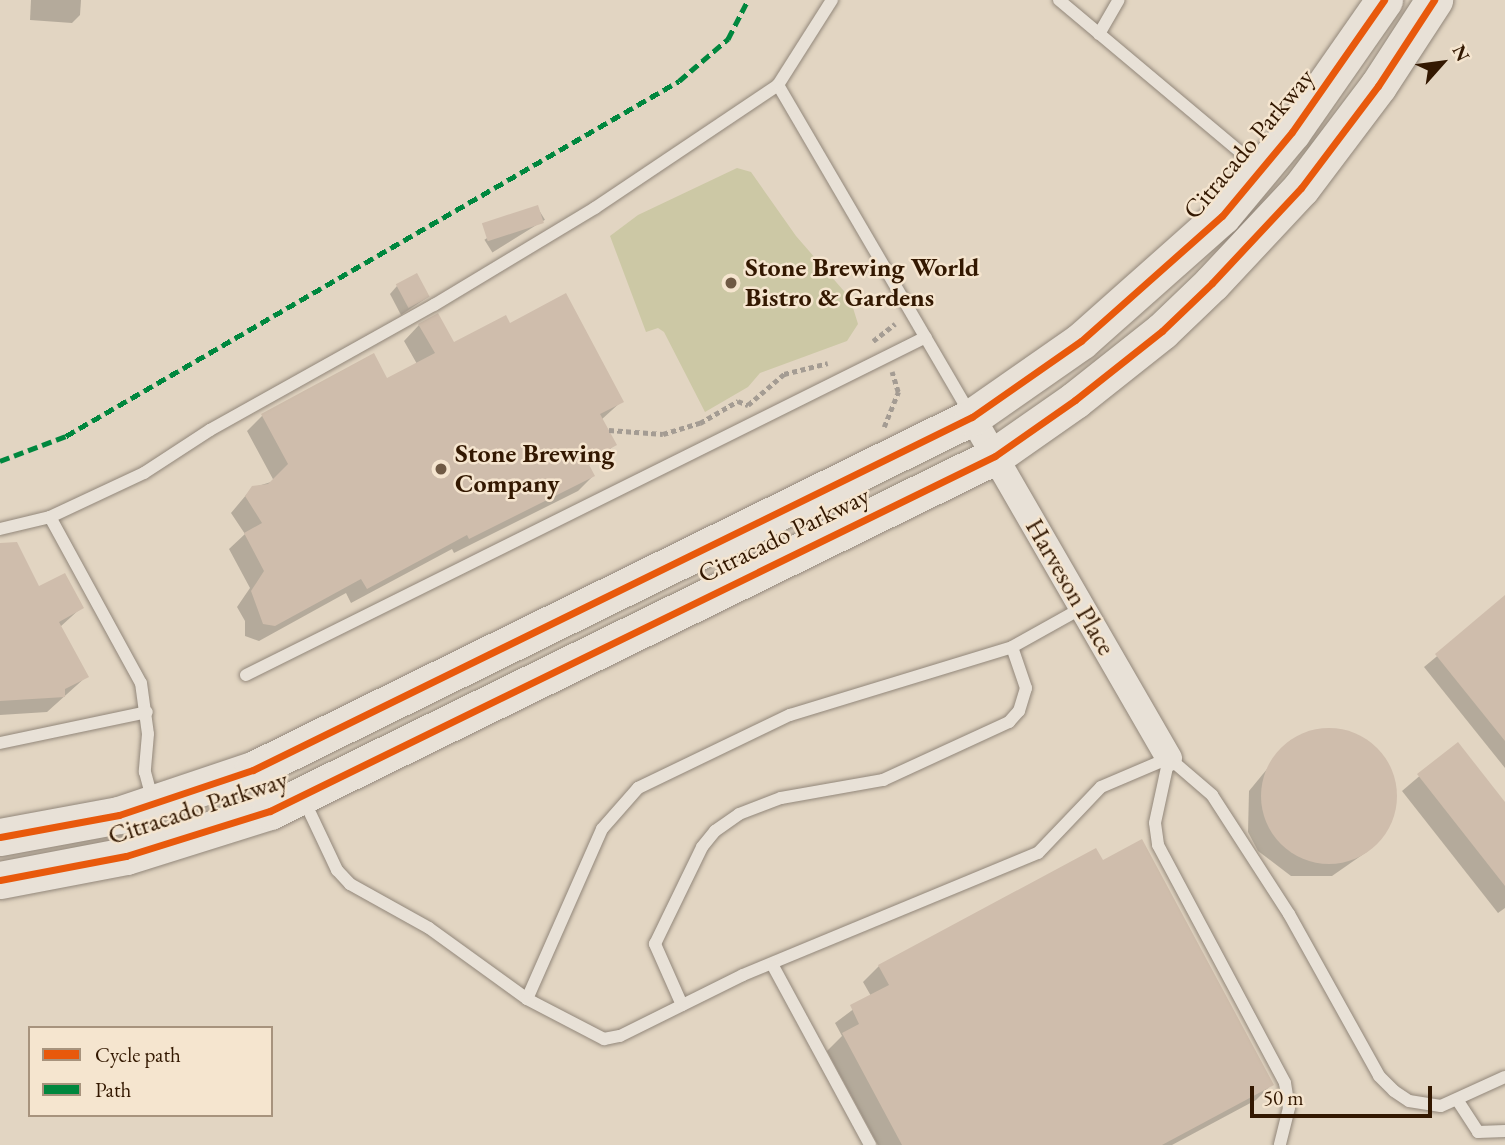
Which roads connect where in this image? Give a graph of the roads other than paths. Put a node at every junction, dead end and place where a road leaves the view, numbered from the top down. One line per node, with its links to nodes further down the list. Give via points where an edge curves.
1 (832, 0): 7 (lane)
2 (1059, 0): 6 (lane)
3 (1119, 0): 6 (lane)
4 (1384, 0): 8 (main road, Citracado Parkway)
5 (1434, 0): 11 (main road, Citracado Parkway, via 1378,86 1301,188 1212,283 1162,331)
6 (1099, 34): 8 (lane)
7 (778, 85): 9 (lane); 12 (lane, via 595,208 445,299 210,429 144,473)
8 (1262, 170): 10 (main road, Citracado Parkway, via 1161,274 1027,382)
9 (926, 337): 10 (lane); 16 (lane)
10 (972, 417): 11 (street, Harveson Place); 21 (main road, Citracado Parkway, via 320,739 253,770)
11 (995, 456): 14 (street, Harveson Place); 20 (main road, Citracado Parkway)
12 (50, 517): 13 (lane); 17 (lane, via 141,683)
13 (0, 529)
14 (1082, 608): 15 (lane); 19 (street, Harveson Place)
15 (1013, 647): 25 (lane, via 789,715 638,788 602,829); 26 (lane, via 1026,688 1019,711 1009,722 883,780 781,798 739,814 715,831 702,847 655,944)
16 (246, 675)
17 (147, 712): 18 (lane); 21 (lane, via 145,772)
18 (0, 743)
19 (1169, 758): 24 (lane, via 1101,787 1038,853); 28 (lane, via 1212,795 1289,914 1379,1076 1409,1101 1426,1106); 31 (lane, via 1155,824 1158,845 1285,1083 1289,1108)
20 (302, 796): 23 (main road, Citracado Parkway, via 182,841 84,866); 25 (lane, via 337,870 350,884 429,928)
21 (154, 805): 22 (main road, Citracado Parkway, via 66,828)
22 (0, 837)
23 (0, 880)
24 (773, 966): 26 (lane); 30 (lane)
25 (527, 999): 26 (lane, via 604,1039 620,1036)
26 (682, 1005)
27 (1505, 1077): 28 (lane)
28 (1458, 1101): 29 (lane, via 1478,1132)
29 (1505, 1130)
30 (870, 1145)
31 (1280, 1145)

